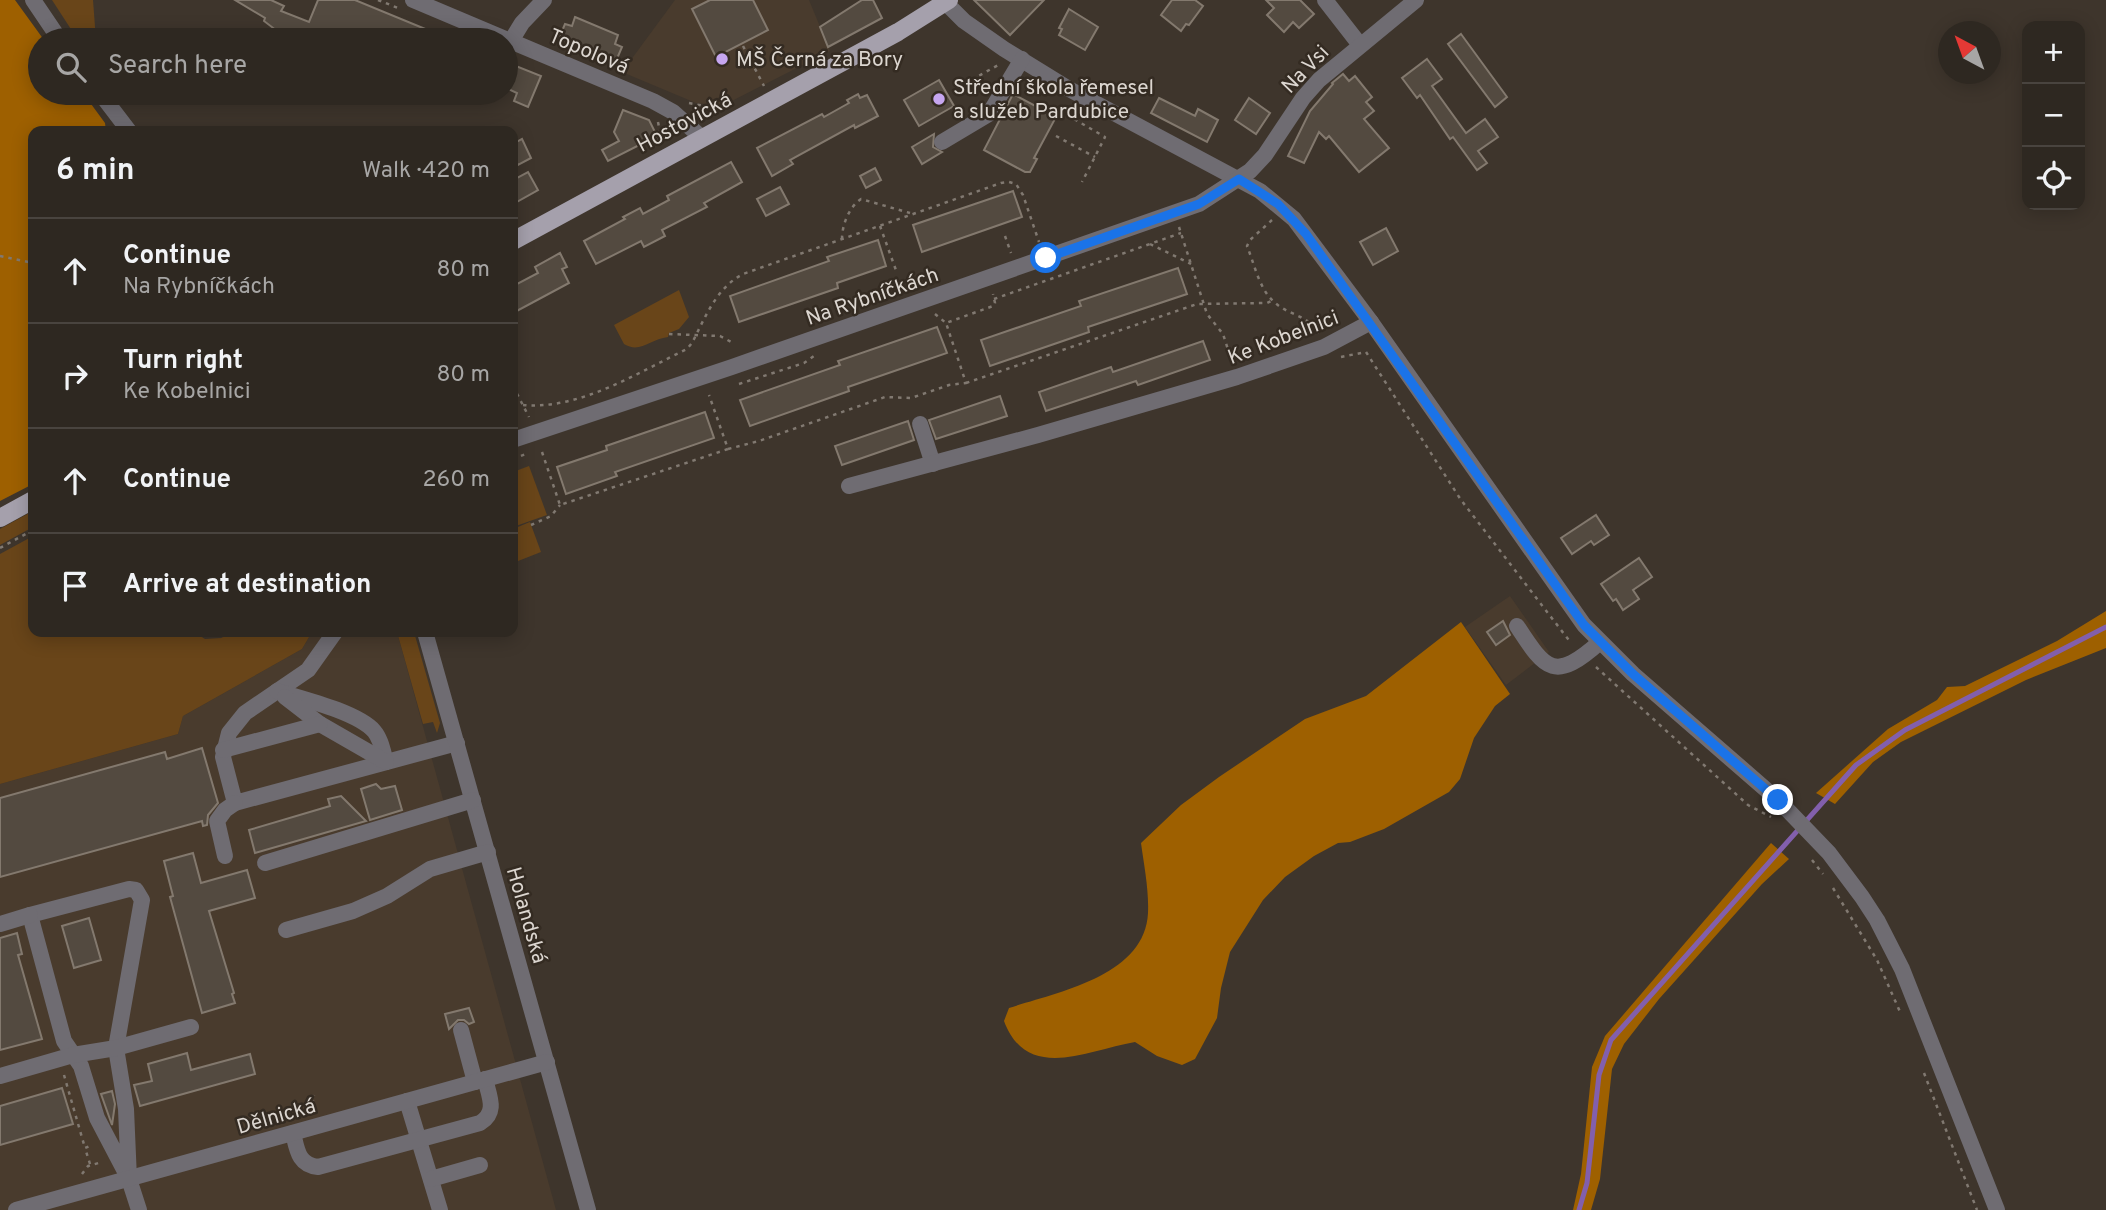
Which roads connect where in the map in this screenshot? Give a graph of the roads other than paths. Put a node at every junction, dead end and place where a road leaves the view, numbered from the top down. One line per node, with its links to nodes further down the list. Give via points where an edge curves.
1 (33, 0): 7 (street)
2 (413, 0): 8 (street, Topolová)
3 (544, 0): 9 (street)
4 (1325, 0): 11 (street)
5 (1416, 0): 11 (street, Na Vsi)
6 (947, 1): 12 (street, Ke Kobelnici, via 964,21); 15 (main road, Hostovická)
7 (52, 28)
8 (479, 28)
9 (518, 29)
10 (518, 44): 15 (street, Topolová, via 665,107)
11 (1360, 44): 17 (street, Na Vsi, via 1319,79 1265,155)
12 (1022, 60): 16 (street, via 989,114); 17 (street, Ke Kobelnici)
13 (109, 105): 14 (street)
14 (125, 126)
15 (702, 138): 18 (main road, Hostovická)
16 (942, 142)
17 (1239, 179): 19 (street, Ke Kobelnici, via 1284,209); 21 (street, Na Rybníčkách, via 1175,213)
18 (518, 237)
19 (1371, 322): 22 (street, Ke Kobelnici, via 1324,347 1237,377); 29 (street, via 1567,603)
20 (920, 424): 22 (street)
21 (518, 438)
22 (933, 464): 23 (street, Ke Kobelnici)
23 (849, 486)
24 (28, 503): 25 (main road)
25 (0, 518)
26 (1517, 626): 29 (street, via 1539,660 1554,666 1578,660)
27 (331, 637): 30 (street, via 308,670)
28 (426, 637): 32 (street, Holandská)
29 (1600, 642): 60 (street, via 1794,816 1862,897 1892,947)
30 (277, 691): 31 (street); 33 (street, via 239,719); 34 (street, via 324,705 369,726 377,734)
31 (320, 724): 33 (street); 34 (street)
32 (457, 743): 34 (street); 35 (street, Holandská)
33 (223, 750): 36 (street)
34 (386, 762): 36 (street)
35 (473, 800): 37 (street, Holandská); 39 (street)
36 (235, 803): 38 (street, via 217,821)
37 (488, 852): 42 (street, via 430,869 354,911); 47 (street, Holandská)
38 (225, 856)
39 (265, 863)
40 (30, 915): 41 (street); 45 (street, via 122,890 140,894 141,916); 46 (street)
41 (0, 924)
42 (286, 930)
43 (191, 1027): 45 (street)
44 (461, 1030): 49 (street)
45 (116, 1048): 46 (street); 55 (street, via 127,1109)
46 (66, 1057): 48 (street); 55 (street, via 81,1066 97,1118)
47 (547, 1062): 49 (street, Dělnická); 59 (street, Holandská)
48 (0, 1076)
49 (480, 1081): 50 (street, Dělnická); 52 (street, via 492,1105 488,1118)
50 (407, 1101): 51 (street, Dělnická); 52 (street)
51 (293, 1133): 52 (street, via 301,1158 314,1167); 55 (street, Dělnická)
52 (420, 1140): 54 (street)
53 (480, 1165): 54 (street)
54 (431, 1178): 58 (street)
55 (129, 1179): 56 (street, Dělnická); 57 (street)
56 (16, 1210)
57 (139, 1210)
58 (440, 1210)
59 (588, 1210)
60 (1997, 1210)

